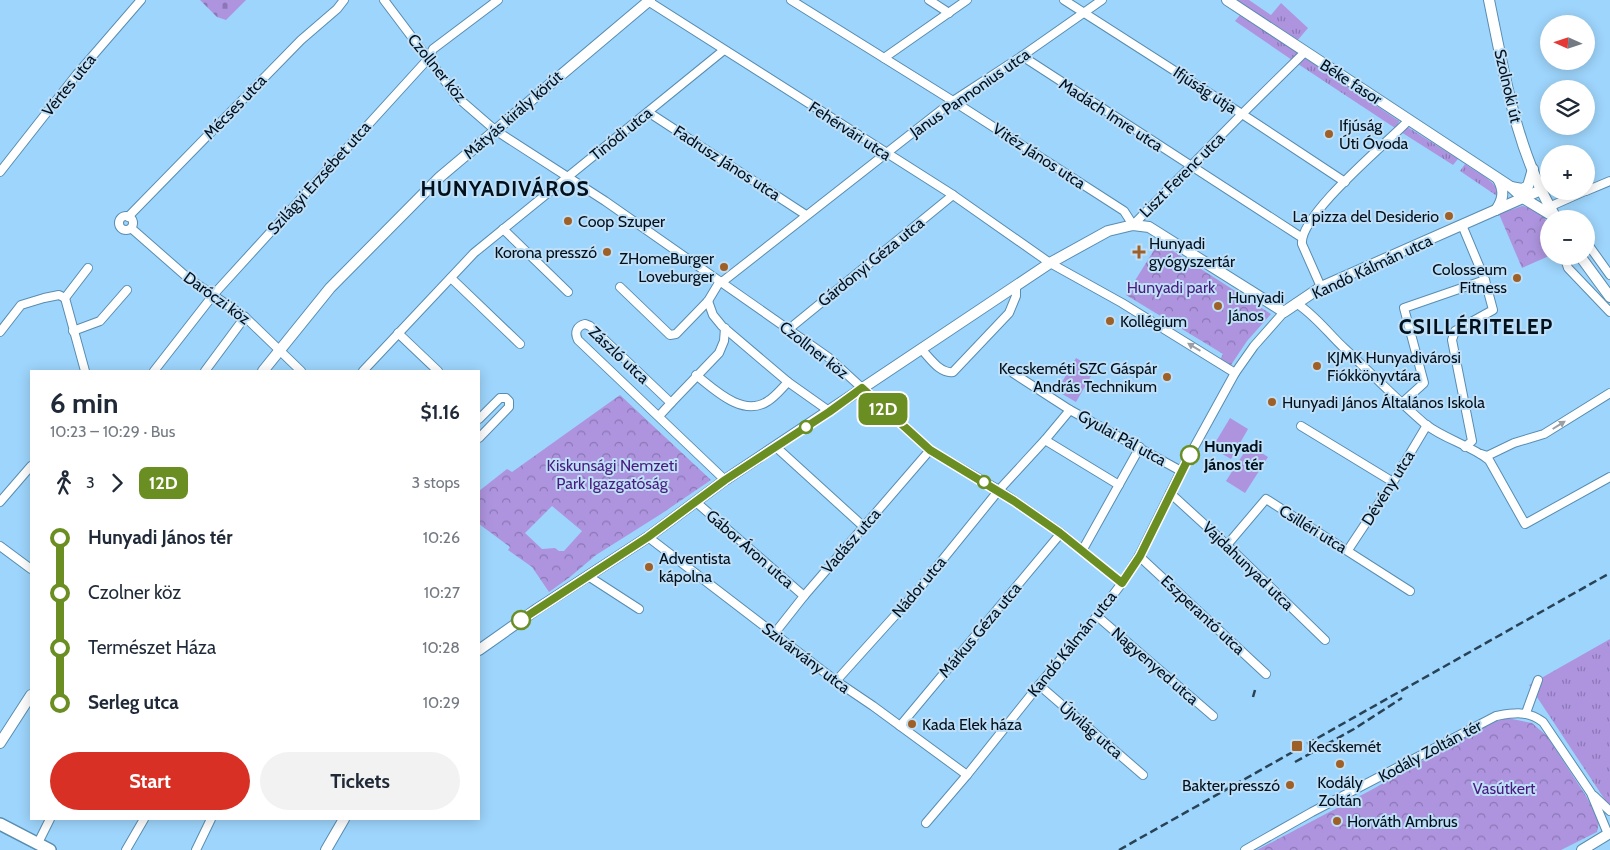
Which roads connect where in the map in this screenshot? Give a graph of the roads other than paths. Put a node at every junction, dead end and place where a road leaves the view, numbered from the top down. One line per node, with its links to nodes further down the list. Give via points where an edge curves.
1 (141, 0): 28 (street, Vértes utca, via 77,74)
2 (344, 0): 47 (street, Mécses utca)
3 (384, 0): 19 (street, Czollner köz)
4 (498, 0): 19 (street, Szilágyi Erzsébet utca, via 433,49)
5 (791, 0): 18 (street, Vitéz János utca)
6 (929, 0): 14 (street)
7 (967, 0): 14 (street)
8 (1064, 0): 13 (street, Ifjúság útja)
9 (1102, 0): 13 (street, Janus Pannonius utca)
10 (1227, 0): 16 (street, Béke fasor)
11 (1489, 0): 27 (street, Szolnoki út, via 1512,109)
12 (649, 1): 15 (street, Fehérvári utca); 24 (street, Mátyás király körút)
13 (1084, 12): 17 (street, Janus Pannonius utca); 22 (street, Ifjúság útja)
14 (949, 13): 18 (street)
15 (724, 50): 21 (street, Tinódi utca); 25 (street, Fehérvári utca)
16 (1305, 52): 22 (street, Liszt Ferenc utca); 23 (street, Béke fasor)
17 (1022, 56): 20 (street, Janus Pannonius utca); 26 (street, Madách Imre utca)
18 (884, 58): 20 (street, Vitéz János utca)
19 (428, 59): 24 (street, Czollner köz, via 457,97); 69 (street, Szilágyi Erzsébet utca)
20 (953, 101): 25 (street, Janus Pannonius utca); 48 (street, Vitéz János utca, via 1124,210)
21 (648, 112): 29 (street, Tinódi utca); 46 (street, Fadrusz János utca)
22 (1242, 114): 26 (street, Liszt Ferenc utca); 32 (street, Ifjúság útja)
23 (1409, 120): 30 (street, Béke fasor); 32 (street)
24 (495, 130): 29 (street, Czollner köz); 83 (street, Mátyás király körút, via 440,177 377,240 330,288)
25 (885, 153): 38 (street, Fehérvári utca); 46 (street, Janus Pannonius utca)
26 (1191, 166): 48 (street, Liszt Ferenc utca); 52 (street, Madách Imre utca)
27 (1533, 169): 33 (street); 35 (street, Szolnoki út)
28 (0, 172)
29 (569, 176): 51 (street, Tinódi utca); 63 (street, Czollner köz, via 643,231)
30 (1498, 180): 34 (street, Béke fasor); 43 (street, via 1503,190)
31 (1610, 181): 36 (street)
32 (1345, 182): 52 (street, via 1319,209)
33 (1528, 186): 34 (street, via 1522,189); 39 (street)
34 (1511, 187): 39 (street, Béke fasor)
35 (1540, 187)
36 (1595, 187)
37 (1540, 190): 39 (street, Kandó Kálmán utca)
38 (953, 195): 54 (street, Fehérvári utca); 78 (street, Gárdonyi Géza utca)
39 (1523, 198): 43 (street, Kandó Kálmán utca); 44 (street, Szolnoki út)
40 (1546, 200): 42 (street, Szolnoki út)
41 (1565, 200): 42 (street)
42 (1549, 207): 45 (street, Szolnoki út)
43 (1496, 210): 49 (street, Kandó Kálmán utca)
44 (1543, 210)
45 (1551, 210)
46 (806, 214): 63 (street, Janus Pannonius utca)
47 (128, 217): 50 (street, via 133,223); 50 (street, via 122,218 120,228)
48 (1133, 225): 54 (street, Liszt Ferenc utca, via 1108,231); 74 (street, via 1150,227 1164,235)
49 (1462, 225): 62 (street); 66 (street, Kandó Kálmán utca)
50 (131, 228): 69 (street, Daróczi köz, via 188,278)
51 (503, 229): 61 (street, Tinódi utca, via 474,252); 68 (street)
52 (1301, 237): 66 (street)
53 (1595, 254): 59 (street)
54 (1050, 263): 64 (street, Liszt Ferenc utca); 93 (street, one-way to 54)
55 (1567, 265): 60 (street)
56 (1575, 265): 60 (street)
57 (1586, 265): 70 (street)
58 (88, 268): 71 (street)
59 (1610, 275)
60 (1575, 276): 75 (street)
61 (451, 278): 81 (street, Tinódi utca); 82 (street)
62 (1485, 280): 99 (street, via 1404,308 1424,382); 110 (street, via 1493,310 1455,330 1452,340 1472,441)
63 (721, 281): 72 (street); 78 (street, Czollner köz)
64 (1016, 286): 84 (street, Liszt Ferenc utca); 84 (street, via 1016,296 1009,312 953,372 942,371)
65 (620, 287): 72 (street, via 670,335 676,334)
66 (1321, 287): 73 (street, Kandó Kálmán utca)
67 (127, 290): 79 (street, via 100,321)
68 (568, 292)
69 (214, 294): 76 (street, Daróczi köz); 86 (street, Szilágyi Erzsébet utca)
70 (1610, 297)
71 (65, 298): 79 (street); 80 (street, via 59,295 21,305)
72 (708, 301): 77 (street, via 713,315)
73 (1296, 303): 74 (street, Kandó Kálmán utca); 99 (street)
74 (1284, 312): 93 (street, Kandó Kálmán utca)
75 (1610, 312)
76 (245, 316): 83 (street, Daróczi köz); 87 (street)
77 (725, 328): 94 (street, via 719,353); 95 (street)
78 (789, 329): 96 (street, Czollner köz, via 828,357)
79 (73, 331): 85 (street)
80 (0, 332)
81 (398, 333): 90 (street, Tinódi utca); 91 (street)
82 (520, 344)
83 (279, 349): 88 (street, Mátyás király körút); 89 (street, Daróczi köz)
84 (922, 350): 96 (street, Liszt Ferenc utca)
85 (84, 370)
86 (155, 370)
87 (206, 370)
88 (264, 370)
89 (300, 370)
90 (364, 370)
91 (437, 370)
92 (1012, 373): 100 (street, Gyulai Pál utca)
93 (1235, 373): 114 (street, Kandó Kálmán utca)
94 (696, 376): 95 (street, via 736,404 748,406 766,403); 98 (street)
95 (788, 382): 101 (street)
96 (862, 388): 101 (street, Liszt Ferenc utca); 111 (street, Czollner köz)
97 (1610, 393): 112 (street, one-way to 97, via 1487,456 1544,434)
98 (671, 403): 103 (street); 103 (street, Zászló utca, via 590,326 580,325 576,330 578,340)
99 (1402, 403): 104 (street)
100 (1070, 410): 107 (street, Nádor utca); 109 (street, Gyulai Pál utca)
101 (829, 412): 108 (street, Liszt Ferenc utca)
102 (480, 414): 106 (street, via 500,398 509,401 509,407)
103 (659, 416): 116 (street, Zászló utca)
104 (1427, 425): 110 (street); 117 (street, Dévény utca)
105 (1301, 426): 117 (street)
106 (480, 437)
107 (1045, 440): 118 (street); 119 (street, Nádor utca)
108 (776, 447): 116 (street, Liszt Ferenc utca); 123 (street)
109 (1140, 447): 114 (street, Gyulai Pál utca); 118 (street)
110 (1465, 447): 112 (street)
111 (930, 450): 119 (street, Czollner köz); 123 (street, Vadász utca)
112 (1482, 454): 115 (street, via 1492,464 1525,524)
113 (30, 467): 121 (street)
114 (1181, 471): 120 (street, Kandó Kálmán utca)
115 (1610, 477)
116 (725, 480): 122 (street, Liszt Ferenc utca)
117 (1393, 482): 128 (street, Dévény utca)
118 (1119, 485): 129 (street)
119 (999, 490): 124 (street, Czollner köz); 143 (street, Nádor utca, via 918,590)
120 (1170, 493): 126 (street, Vajdahunyad utca); 130 (street, Kandó Kálmán utca)
121 (0, 502)
122 (696, 502): 125 (street, Liszt Ferenc utca); 135 (street, Gábor Áron utca)
123 (864, 527): 135 (street, Vadász utca)
124 (1060, 533): 129 (street, Czollner köz); 148 (street, Márkus Géza utca)
125 (648, 537): 132 (street, Liszt Ferenc utca); 138 (street, Szivárvány utca)
126 (1227, 545): 128 (street, Csilléri utca, via 1266,499); 139 (street, Vajdahunyad utca)
127 (0, 546): 131 (street)
128 (1348, 550): 134 (street, Csilléri utca)
129 (1082, 551): 133 (street, Czollner köz)
130 (1140, 556): 133 (street, Kandó Kálmán utca); 141 (street, Eszperantó utca)
131 (30, 568)
132 (588, 576): 136 (street); 140 (street, Liszt Ferenc utca)
133 (1122, 583): 137 (street, Kandó Kálmán utca)
134 (1410, 591)
135 (804, 596): 138 (street, Vadász utca)
136 (639, 609)
137 (1097, 616): 144 (street, Kandó Kálmán utca); 147 (street, Nagyenyed utca)
138 (774, 634): 143 (street, Szivárvány utca)
139 (1325, 640)
140 (480, 649)
141 (1266, 674)
142 (1538, 680): 146 (street)
143 (836, 682): 148 (street, Szivárvány utca)
144 (1039, 685): 150 (street, Kandó Kálmán utca); 151 (street, Újvilág utca)
145 (30, 697): 149 (street)
146 (1526, 713): 152 (street, via 1543,722); 166 (street, Kodály Zoltán tér, via 1496,716)
147 (1213, 716)
148 (900, 726): 150 (street, Szivárvány utca)
149 (0, 743)
150 (967, 775): 158 (street, Kandó Kálmán utca)
151 (1143, 775)
152 (1591, 793): 153 (street); 160 (street)
153 (1610, 811)
154 (50, 820): 161 (street)
155 (143, 820): 163 (street)
156 (210, 820): 164 (street)
157 (343, 820): 165 (street)
158 (926, 823)
159 (0, 824): 161 (main road)
160 (1609, 835): 167 (street)
161 (38, 843): 162 (main road)
162 (50, 850)
163 (126, 850)
164 (196, 850)
165 (326, 850)
166 (1245, 850)
167 (1582, 850)

